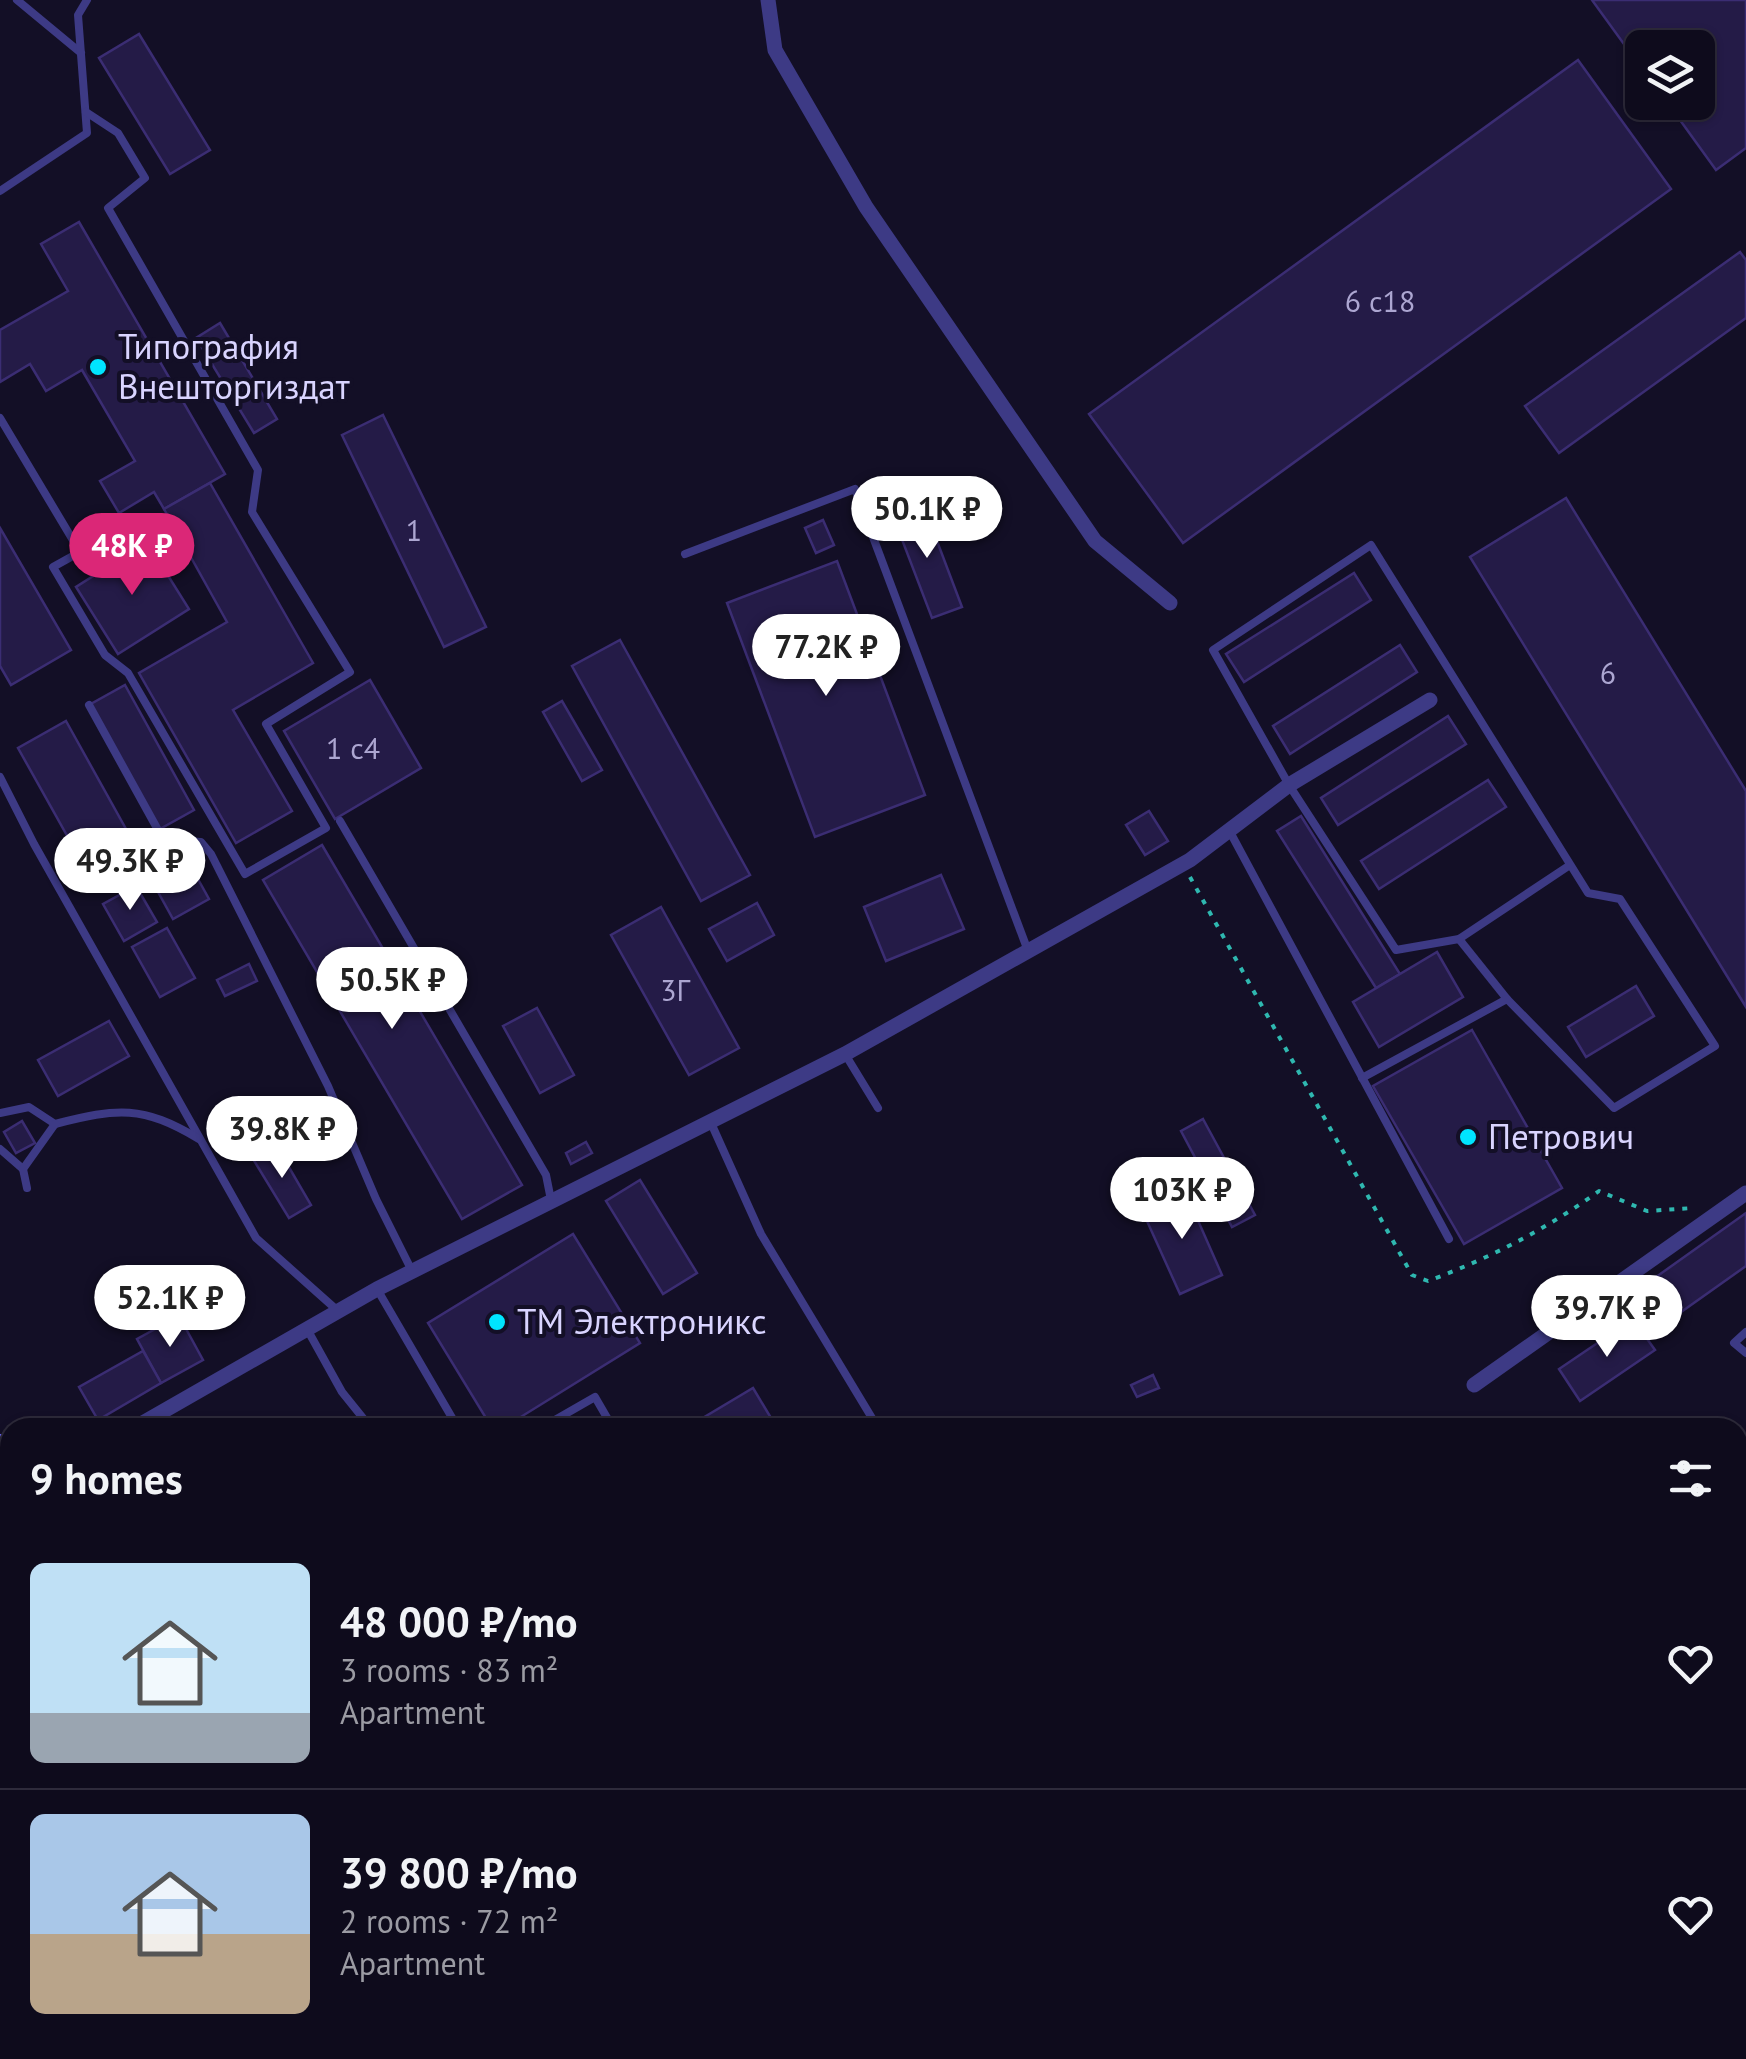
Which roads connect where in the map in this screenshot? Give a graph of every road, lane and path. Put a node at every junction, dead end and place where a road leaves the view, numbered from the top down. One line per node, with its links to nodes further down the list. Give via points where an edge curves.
1 (17, 0): 4 (lane)
2 (87, 0): 4 (lane, via 78,16)
3 (768, 0): 9 (street, via 775,50 866,207 1096,542)
4 (81, 53): 5 (lane)
5 (86, 112): 6 (lane, via 88,133); 7 (lane, via 118,133 145,178 108,208 258,470 252,512 350,672 266,724 326,828 245,874 128,673 105,654 53,567 80,552)
6 (0, 191)
7 (0, 418)
8 (685, 554): 18 (lane, via 855,489)
9 (1170, 602)
10 (1430, 700): 13 (street)
11 (89, 705): 33 (lane, via 158,830 172,840 194,839 211,854)
12 (0, 778): 26 (lane)
13 (1290, 785): 15 (street); 16 (lane, via 1213,650 1371,546); 17 (lane, via 1396,950)
14 (340, 820): 31 (lane, via 546,1175)
15 (1229, 830): 18 (street, via 1190,860); 21 (lane)
16 (1570, 864): 17 (lane); 19 (lane, via 1588,892 1620,899 1714,1046 1614,1108)
17 (1459, 939): 19 (lane)
18 (1028, 951): 20 (street)
19 (1507, 998): 21 (lane)
20 (845, 1054): 22 (lane); 24 (street)
21 (1362, 1078): 32 (lane)
22 (878, 1108)
23 (0, 1114): 25 (lane, via 28,1108)
24 (709, 1119): 31 (street); 45 (lane, via 762,1234)
25 (54, 1124): 26 (lane, via 141,1112); 28 (lane)
26 (203, 1141): 35 (lane, via 256,1238)
27 (0, 1150): 28 (lane)
28 (23, 1169): 29 (lane)
29 (28, 1188)
30 (1746, 1193): 39 (street)
31 (551, 1200): 33 (street)
32 (1449, 1239)
33 (412, 1271): 34 (street)
34 (377, 1289): 35 (street); 42 (lane)
35 (338, 1311): 36 (street)
36 (307, 1329): 40 (street); 41 (lane)
37 (1746, 1332): 38 (lane, via 1734,1343)
38 (1746, 1353)
39 (1474, 1384)
40 (151, 1418)
41 (363, 1418)
42 (452, 1418)
43 (558, 1418): 44 (lane, via 595,1397)
44 (607, 1418)
45 (872, 1418)

